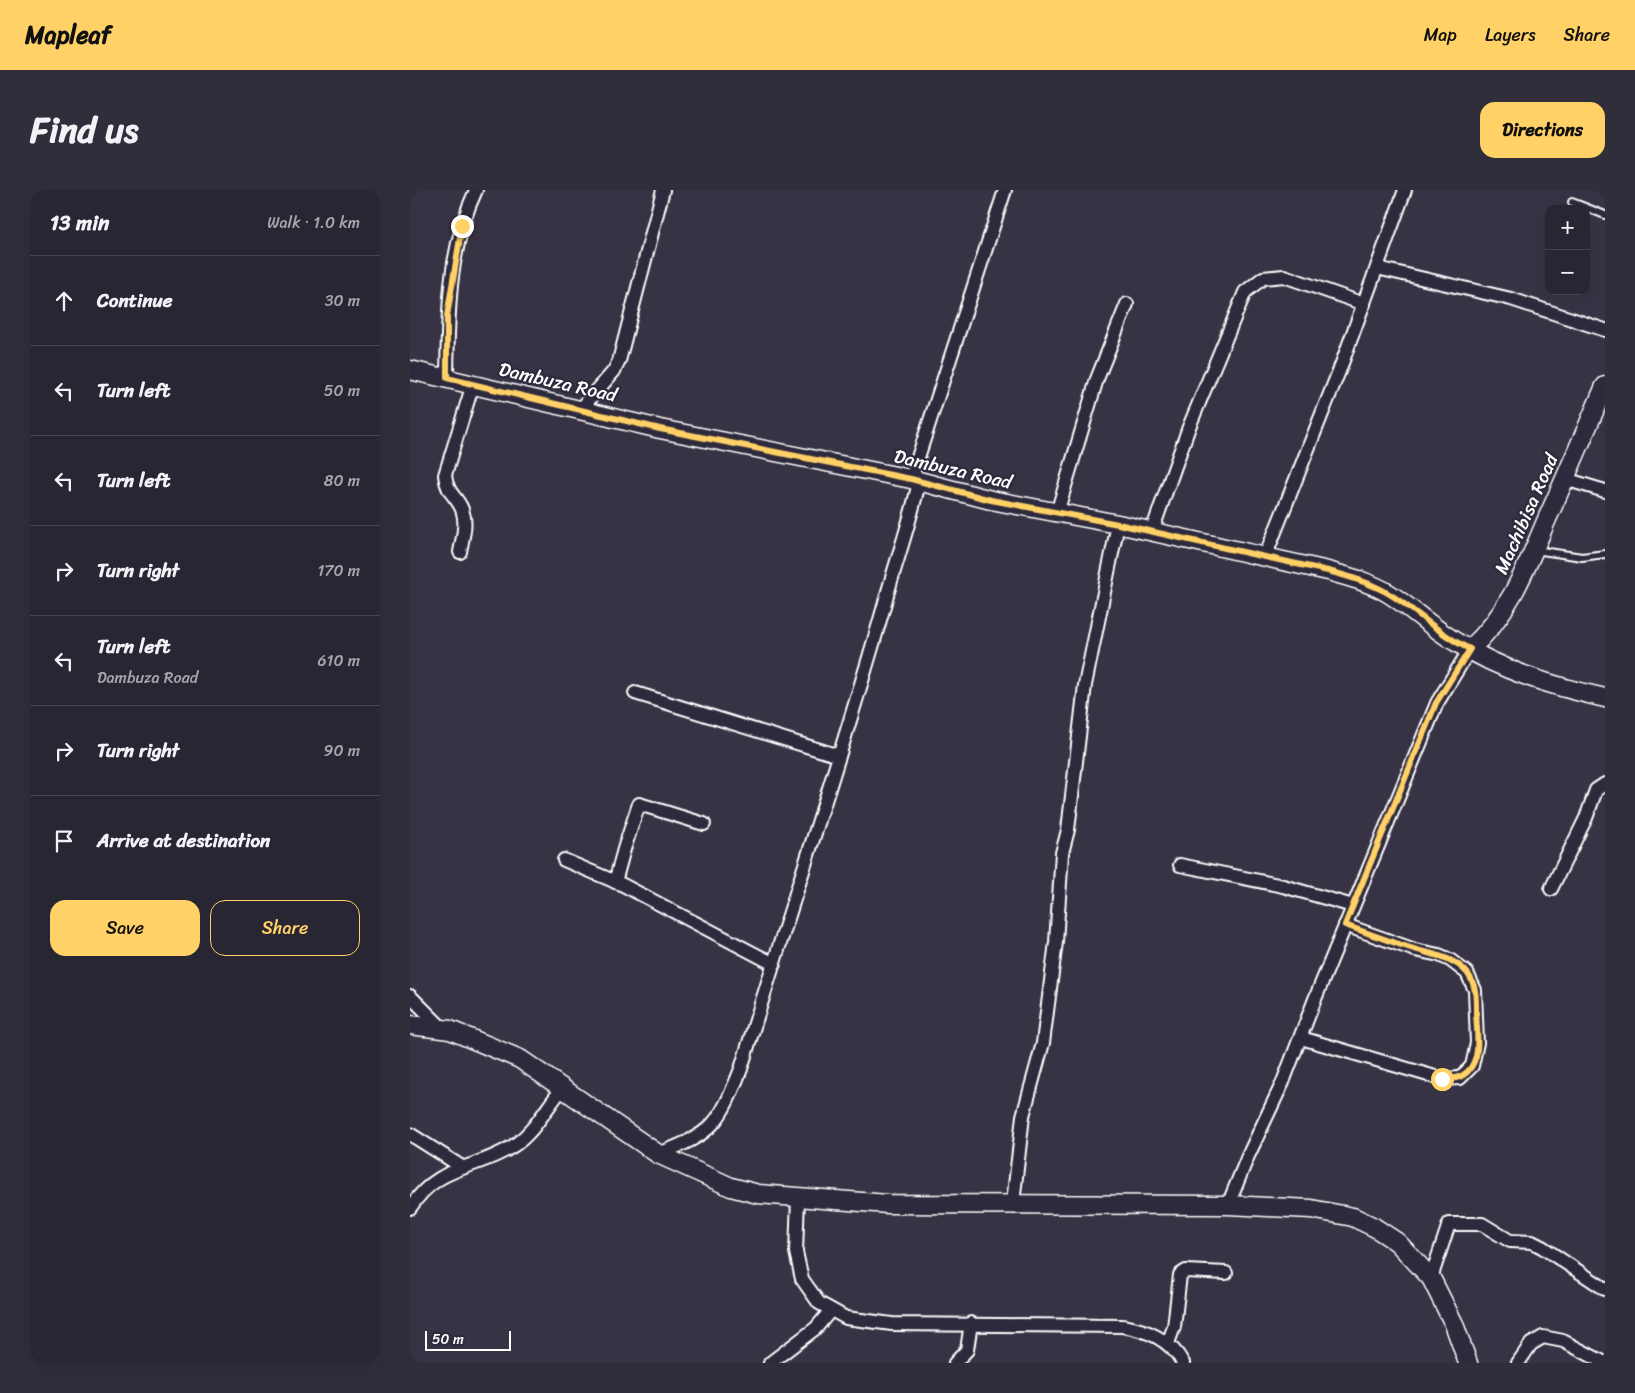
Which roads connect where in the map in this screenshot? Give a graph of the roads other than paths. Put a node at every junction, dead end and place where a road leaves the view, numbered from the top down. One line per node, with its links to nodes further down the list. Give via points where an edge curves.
1 (476, 190): 12 (street, via 462,226 455,257 447,316)
2 (663, 190): 15 (street, via 619,361)
3 (1005, 190): 17 (street)
4 (1404, 190): 7 (street)
5 (1572, 202): 6 (lane)
6 (1605, 215)
7 (1376, 268): 9 (street); 10 (street, via 1511,299)
8 (1127, 304): 19 (street, via 1097,379)
9 (1364, 304): 21 (street, via 1284,276 1263,278 1245,292 1189,427); 25 (street)
10 (1605, 330)
11 (410, 370): 12 (street, Dambuza Road)
12 (447, 378): 13 (street, Dambuza Road)
13 (473, 384): 15 (street, Dambuza Road); 23 (street, via 445,475 449,491 463,513)
14 (1605, 386): 16 (street, Machibisa Road)
15 (581, 409): 17 (street, Dambuza Road, via 660,429)
16 (1566, 479): 18 (street); 22 (street, Machibisa Road)
17 (915, 480): 19 (street, Dambuza Road); 29 (street, via 912,516)
18 (1605, 491)
19 (1057, 513): 20 (street, Dambuza Road)
20 (1118, 524): 21 (street, Dambuza Road); 48 (street, via 1083,703 1062,853 1044,1043 1023,1116)
21 (1152, 531): 25 (street, Dambuza Road)
22 (1534, 550): 24 (lane, via 1582,557); 26 (street, Machibisa Road, via 1505,609)
23 (460, 552)
24 (1605, 554)
25 (1265, 557): 26 (street, Dambuza Road, via 1328,571 1378,588)
26 (1470, 649): 28 (street, Dambuza Road, via 1533,680); 36 (street, via 1436,703)
27 (635, 693): 29 (street)
28 (1605, 698)
29 (839, 756): 38 (street)
30 (1605, 784): 35 (street, via 1596,790)
31 (704, 824): 34 (street, via 639,804)
32 (564, 860): 34 (street)
33 (1180, 866): 36 (street, via 1274,884)
34 (615, 882): 38 (street)
35 (1551, 889)
36 (1353, 906): 37 (street)
37 (1345, 925): 42 (street); 42 (street, via 1438,955 1467,973 1475,990 1478,1043 1474,1061 1467,1074 1460,1078 1442,1079)
38 (774, 964): 45 (street, via 741,1069 723,1113 715,1124 686,1143)
39 (410, 996): 41 (street)
40 (410, 1025): 41 (street)
41 (442, 1028): 43 (street, via 520,1058)
42 (1302, 1038): 49 (street)
43 (563, 1088): 45 (street); 46 (street, via 530,1132 513,1146)
44 (410, 1134): 46 (street)
45 (658, 1154): 47 (street, via 731,1187 758,1194)
46 (462, 1167): 50 (street, via 427,1187)
47 (798, 1198): 48 (street, via 888,1204); 54 (street, via 797,1266 808,1288 820,1303)
48 (1013, 1202): 49 (street)
49 (1228, 1205): 52 (street, via 1311,1208 1353,1217 1396,1242)
50 (410, 1208)
51 (1226, 1273): 56 (street, via 1186,1271 1180,1275 1174,1327)
52 (1431, 1278): 53 (street, via 1449,1224 1482,1224 1510,1241 1532,1242 1542,1247); 60 (street, via 1454,1324)
53 (1605, 1289)
54 (831, 1310): 55 (street, via 856,1320 873,1322); 57 (street, via 816,1328)
55 (971, 1323): 56 (street, via 1122,1326 1140,1328); 58 (street, via 967,1350)
56 (1168, 1343): 59 (street)
57 (770, 1363)
58 (955, 1363)
59 (1183, 1363)
60 (1468, 1363)
61 (1518, 1363): 62 (street, via 1531,1344 1543,1337 1563,1341)
62 (1605, 1363)

